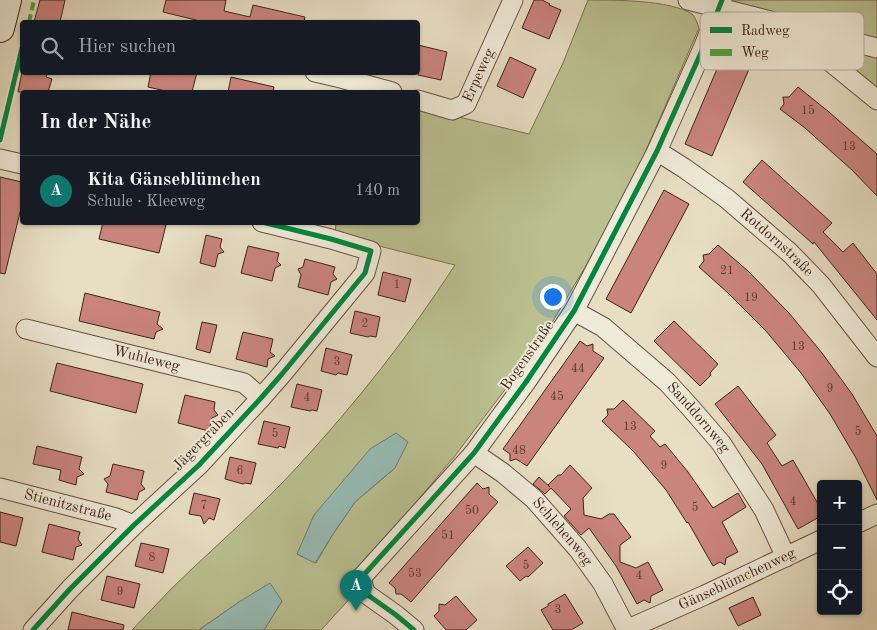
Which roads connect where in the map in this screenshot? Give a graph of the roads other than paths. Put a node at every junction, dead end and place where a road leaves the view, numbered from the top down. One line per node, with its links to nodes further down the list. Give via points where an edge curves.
1 (7, 0): 6 (street)
2 (513, 0): 14 (street, Erpeweg, via 466,104 452,110)
3 (688, 0): 4 (street)
4 (721, 4): 5 (street)
5 (746, 12)
6 (0, 28)
7 (864, 45): 8 (street)
8 (877, 48)
9 (700, 55): 15 (street, Bogenstraße)
10 (840, 70): 13 (street)
11 (328, 75): 12 (street)
12 (385, 90)
13 (877, 100)
14 (420, 101)
15 (657, 151): 19 (street, Bogenstraße); 21 (street, Rotdornstraße, via 726,198 790,253 821,285)
16 (0, 159): 17 (street)
17 (20, 164)
18 (274, 225): 22 (street, Jägergraben, via 372,252 365,273)
19 (574, 311): 23 (street, Bogenstraße); 29 (street, Sanddornweg, via 604,326 689,406 739,471 764,510)
20 (26, 329): 22 (street, Wuhleweg, via 244,383)
21 (877, 357)
22 (261, 398): 27 (street, Jägergraben, via 199,465)
23 (474, 453): 31 (street, Bogenstraße, via 361,578 365,592); 32 (street, Schlehenweg, via 534,500 573,542 603,584)
24 (0, 488): 27 (street, Stienitzstraße)
25 (877, 514): 26 (street)
26 (862, 521)
27 (134, 525): 30 (street, Jägergraben)
28 (817, 542): 29 (street, Gänseblümchenweg)
29 (786, 557): 32 (street, Gänseblümchenweg)
30 (33, 630)
31 (414, 630)
32 (627, 630)

